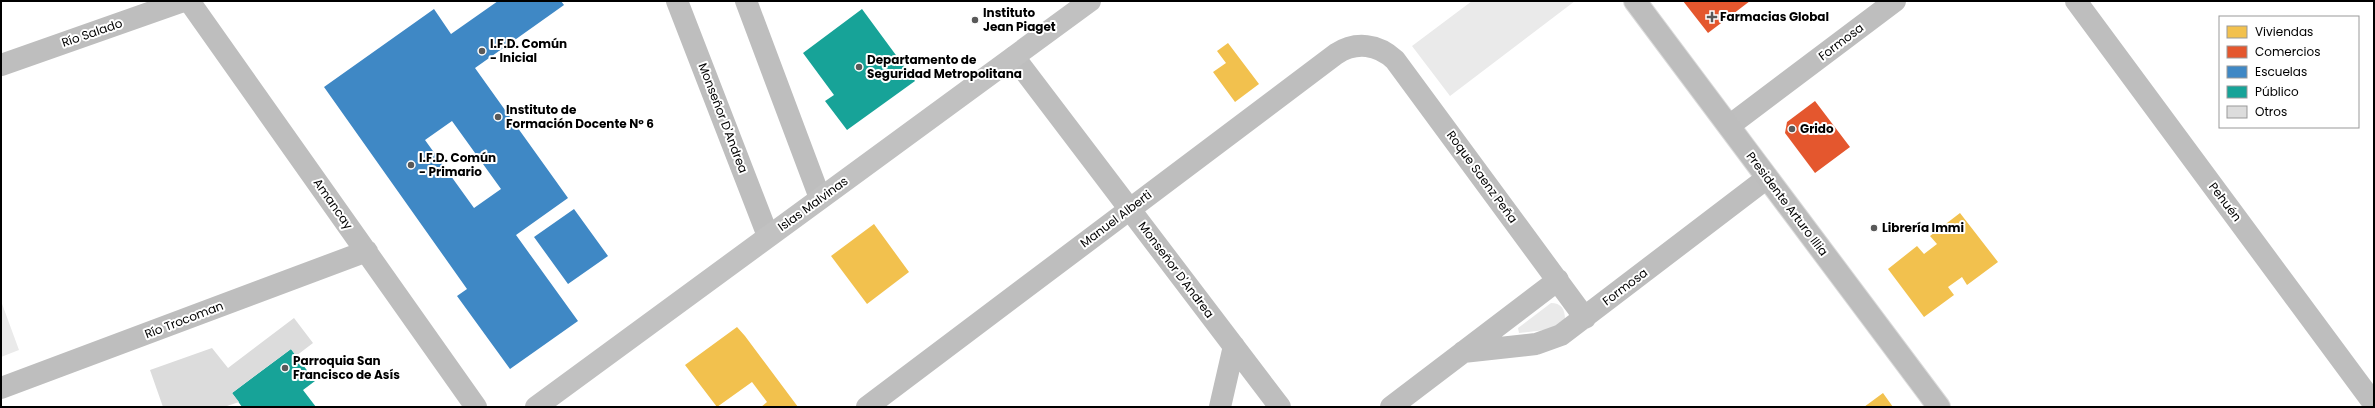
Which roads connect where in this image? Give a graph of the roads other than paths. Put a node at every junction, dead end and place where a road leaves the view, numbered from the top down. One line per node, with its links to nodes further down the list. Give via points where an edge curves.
1 (183, 1): 11 (street, Río Salado)
2 (190, 1): 17 (street, Amancay)
3 (677, 1): 16 (street, Monseñor D'Andrea)
4 (746, 1): 14 (street)
5 (1090, 1): 10 (main road, Islas Malvinas)
6 (1635, 1): 12 (main road, Presidente Arturo Illia)
7 (1895, 1): 12 (street, Formosa)
8 (2076, 1): 24 (street, Pehuén)
9 (1371, 46): 15 (street, Manuel Alberti, via 1353,46 1336,54); 18 (street, Roque Saenz Peña, via 1388,53 1400,66)
10 (1014, 57): 14 (main road, Islas Malvinas); 15 (street, Monseñor D'Andrea)
11 (1, 65)
12 (1729, 126): 13 (main road, Presidente Arturo Illia)
13 (1767, 178): 19 (street, Formosa); 30 (main road, Presidente Arturo Illia)
14 (820, 198): 16 (main road, Islas Malvinas)
15 (1129, 209): 20 (street, Monseñor D'Andrea); 23 (street, Manuel Alberti)
16 (768, 236): 26 (main road, Islas Malvinas)
17 (367, 251): 22 (street, Río Trocoman); 25 (street, Amancay)
18 (1558, 280): 19 (street, Roque Saenz Peña); 21 (street)
19 (1585, 318): 21 (street, Formosa, via 1561,335 1544,342)
20 (1234, 346): 27 (street); 28 (street, Monseñor D'Andrea)
21 (1463, 352): 29 (street)
22 (1, 388)
23 (876, 403)
24 (2374, 404)
25 (476, 407)
26 (536, 407)
27 (1220, 407)
28 (1280, 407)
29 (1391, 407)
30 (1939, 407)

